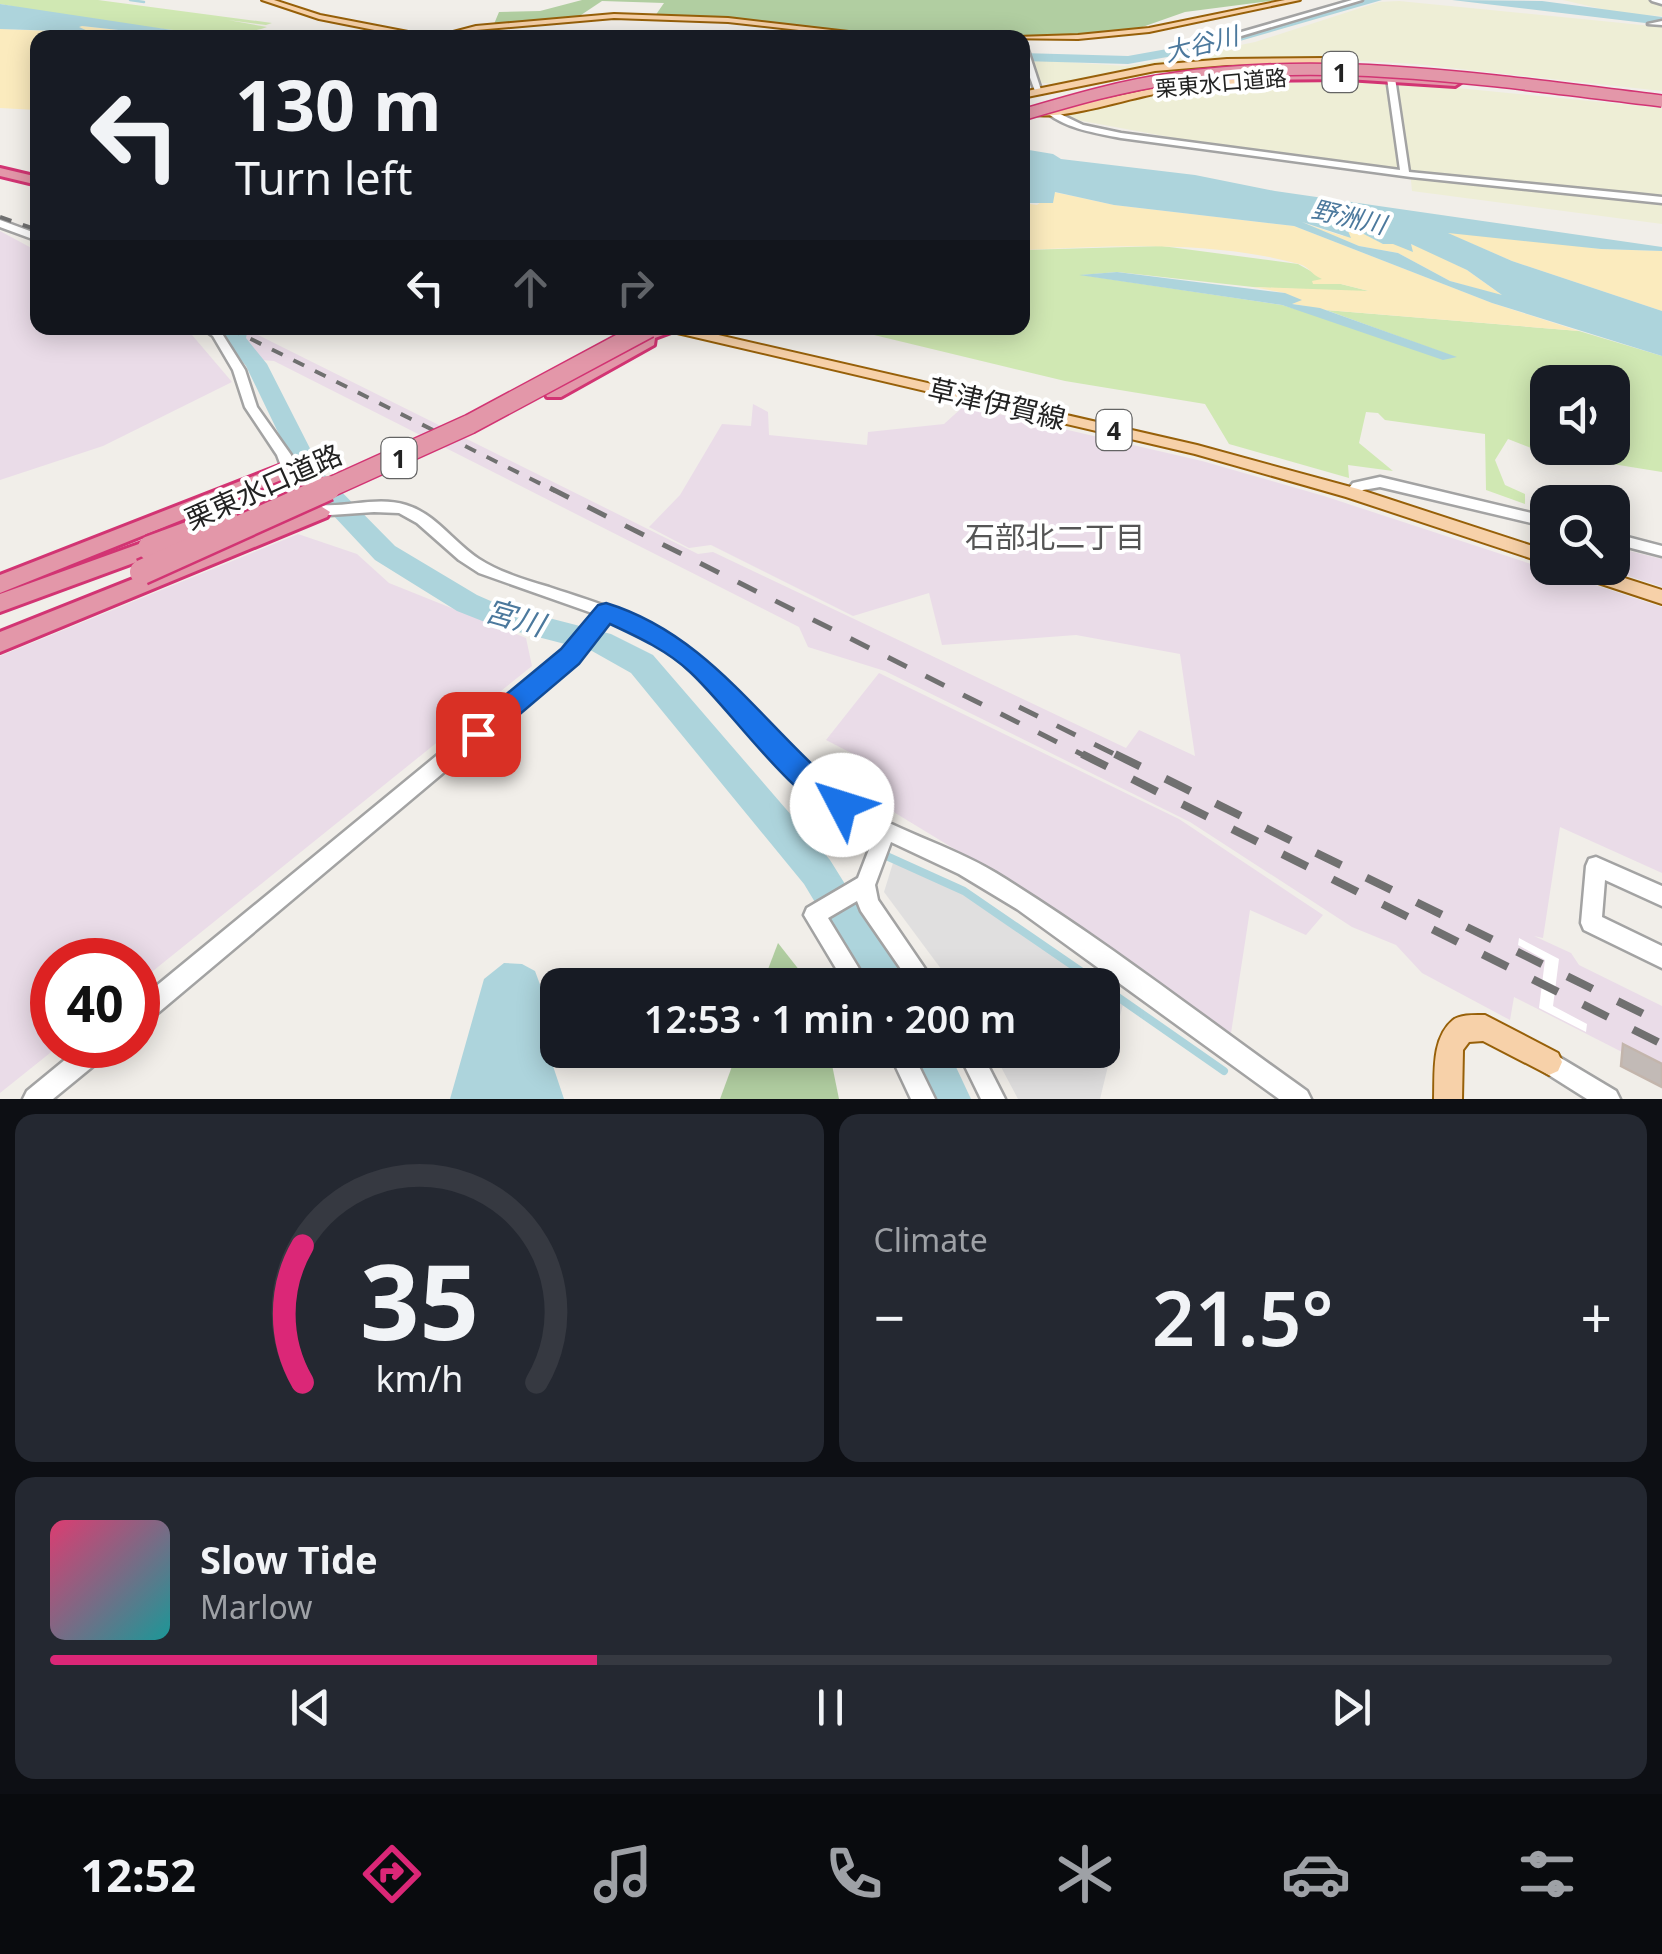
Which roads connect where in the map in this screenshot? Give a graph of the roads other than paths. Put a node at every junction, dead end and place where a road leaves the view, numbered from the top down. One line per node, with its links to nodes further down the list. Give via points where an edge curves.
1 (266, 0): 8 (main road)
2 (1296, 0): 12 (main road, via 1150,30)
3 (1359, 0): 11 (street)
4 (1654, 0): 5 (street)
5 (1662, 2)
6 (1662, 23): 7 (street)
7 (1651, 24)
8 (390, 30)
9 (468, 30): 10 (main road, via 614,16)
10 (821, 30)
11 (1228, 37)
12 (1030, 39)
13 (1325, 61): 17 (main road, via 1184,65); 19 (highway, 1, via 1471,73)
14 (1030, 68): 17 (street)
15 (1323, 76): 16 (highway, 栗東水口道路 / 1); 21 (main road, via 1184,87); 22 (highway, 栗東水口道路 / 1, bridge, via 1230,77)
16 (1391, 78): 19 (highway, 栗東水口道路 / 1); 25 (street)
17 (1038, 92): 18 (main road)
18 (1030, 94)
19 (1662, 104): 20 (highway, 栗東水口道路 / 1, bridge, via 1408,75 1276,71 1136,84)
20 (1030, 113)
21 (1051, 113): 23 (main road); 25 (street, via 1096,129)
22 (1030, 114)
23 (1030, 115)
24 (0, 172): 26 (highway)
25 (1405, 173): 27 (street)
26 (30, 179)
27 (1662, 200)
28 (0, 223): 29 (street)
29 (30, 235)
30 (218, 335): 35 (street, via 251,407)
31 (636, 335): 42 (highway, 栗東水口道路 / 1, bridge, via 438,439)
32 (642, 335): 46 (highway, 1, bridge, via 612,342 344,472)
33 (660, 335): 42 (highway, 1, bridge, via 357,491)
34 (704, 335): 36 (main road, 草津伊賀線 / 4, via 1197,450)
35 (287, 462): 37 (street, via 302,506); 43 (highway)
36 (1352, 493): 38 (street, via 1380,482); 41 (main road, 草津伊賀線 / 4)
37 (327, 513): 47 (street, via 412,512 482,568); 49 (highway)
38 (1530, 518)
39 (1630, 543): 40 (street)
40 (1662, 551)
41 (1530, 552)
42 (142, 572): 48 (highway, 栗東水口道路 / 1)
43 (0, 584)
44 (1626, 585): 45 (main road)
45 (1662, 597)
46 (0, 603)
47 (603, 617): 50 (street, via 657,636 698,663 808,779); 56 (street, via 570,656)
48 (0, 625)
49 (0, 642)
50 (886, 831): 51 (street); 64 (street, via 982,876)
51 (858, 890): 54 (street, via 814,914); 55 (street)
52 (1662, 896): 53 (street, via 1596,866 1590,923)
53 (1662, 957)
54 (847, 968)
55 (913, 968)
56 (160, 997)
57 (1549, 1062): 65 (main road, via 1485,1028 1462,1029 1450,1046); 66 (street)
58 (73, 1068): 61 (street)
59 (907, 1068): 62 (street)
60 (977, 1068): 63 (street)
61 (35, 1099)
62 (922, 1099)
63 (993, 1099)
64 (1299, 1099)
65 (1448, 1099)
66 (1608, 1099)

